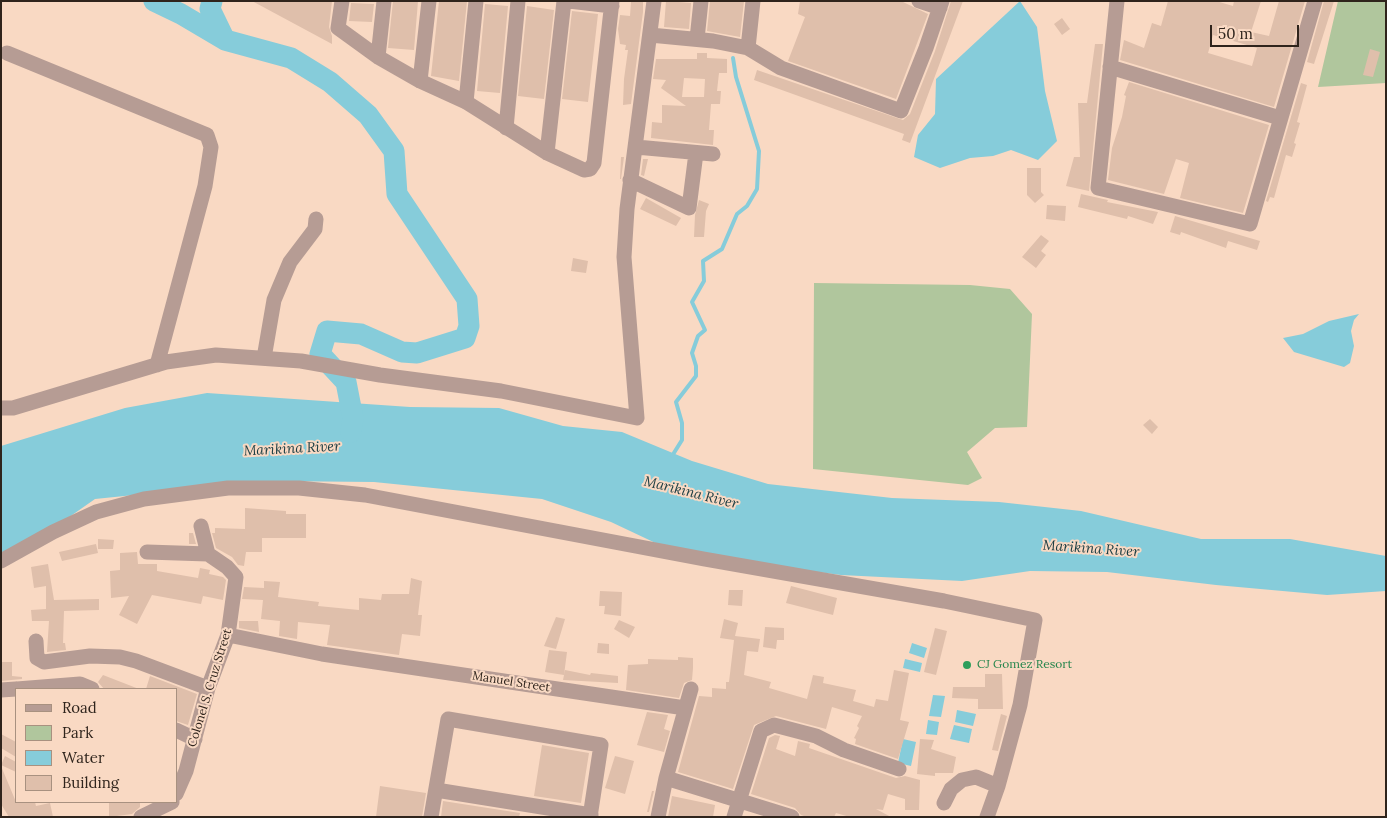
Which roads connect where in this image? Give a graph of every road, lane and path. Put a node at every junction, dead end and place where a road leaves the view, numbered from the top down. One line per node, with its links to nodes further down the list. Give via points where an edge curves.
1 (342, 1): 20 (street, via 338,28)
2 (384, 1): 20 (street)
3 (429, 1): 22 (street)
4 (476, 1): 23 (street)
5 (518, 1): 25 (street)
6 (564, 1): 27 (street)
7 (569, 1): 14 (street)
8 (654, 1): 16 (street)
9 (701, 1): 17 (street)
10 (754, 1): 18 (street)
11 (919, 1): 15 (street)
12 (1117, 1): 21 (street)
13 (1315, 1): 24 (street)
14 (612, 4): 27 (street, via 593,165 584,170)
15 (941, 5): 18 (street, via 901,111 781,68)
16 (650, 35): 17 (street); 26 (street)
17 (697, 39): 18 (street)
18 (748, 48)
19 (7, 53): 33 (street, via 207,135 210,147 204,186)
20 (378, 57): 22 (street)
21 (1110, 67): 24 (street); 24 (street, via 1098,188 1250,224)
22 (420, 81): 23 (street)
23 (466, 102): 25 (street)
24 (1280, 118)
25 (506, 128): 27 (street)
26 (636, 147): 28 (street); 30 (street)
27 (547, 153)
28 (696, 153): 29 (street); 30 (street, via 689,208)
29 (713, 154)
30 (630, 180): 32 (street, via 624,257 637,418 501,392)
31 (316, 219): 32 (street, via 314,229 290,262 274,300)
32 (264, 358): 33 (street, via 216,355)
33 (157, 365): 34 (street, via 13,408)
34 (1, 408)
35 (201, 526): 37 (street)
36 (147, 552): 37 (street)
37 (208, 554): 39 (street, Colonel S. Cruz Street, via 227,567 237,581)
38 (1, 561): 52 (street, via 96,512 144,499 228,488 298,488 364,495 1035,620 1020,705)
39 (228, 635): 43 (street, Colonel S. Cruz Street); 47 (street, Manuel Street, via 322,654)
40 (36, 641): 43 (street, via 37,658 44,662 90,656 120,657)
41 (30, 688): 42 (street, via 80,684)
42 (90, 688)
43 (208, 688): 49 (street, Colonel S. Cruz Street)
44 (15, 689): 46 (street)
45 (691, 689): 47 (street)
46 (1, 690)
47 (685, 708): 51 (street)
48 (178, 731): 49 (street)
49 (195, 739): 53 (street, Colonel S. Cruz Street)
50 (899, 769): 55 (street, via 844,750 816,736 774,725 761,731)
51 (666, 778): 55 (street); 61 (street)
52 (998, 786): 57 (street, via 976,777 962,780 951,789); 64 (street)
53 (178, 789)
54 (436, 790): 58 (street); 58 (street, via 448,720 601,745); 60 (street)
55 (739, 800): 62 (street); 63 (street)
56 (170, 803): 59 (street)
57 (944, 803)
58 (590, 816)
59 (141, 817)
60 (431, 817)
61 (658, 817)
62 (734, 817)
63 (792, 817)
64 (987, 817)

